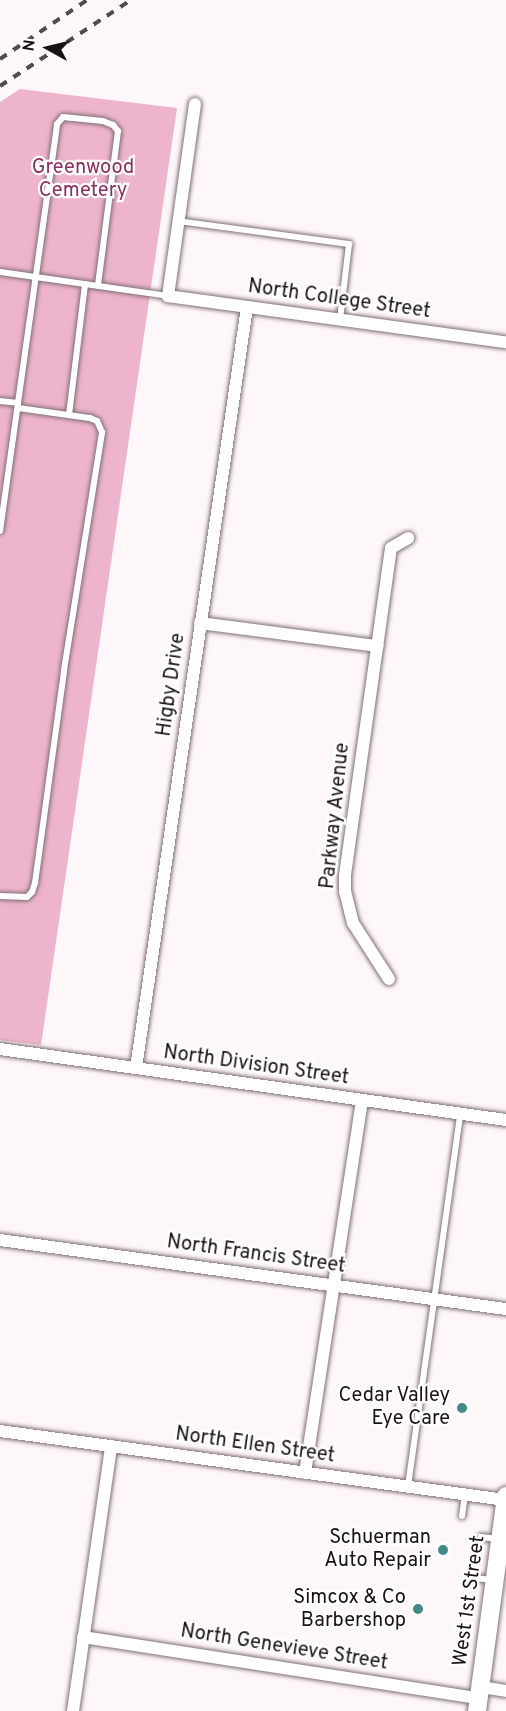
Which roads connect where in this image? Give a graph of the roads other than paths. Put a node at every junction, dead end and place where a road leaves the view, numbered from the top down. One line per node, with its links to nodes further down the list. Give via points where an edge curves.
1 (195, 104): 2 (street)
2 (178, 221): 7 (street); 9 (lane, via 349,244)
3 (0, 272): 4 (lane)
4 (36, 277): 5 (lane); 6 (lane, via 57,124 63,117 103,121 118,132); 12 (lane)
5 (85, 284): 6 (lane); 13 (lane)
6 (98, 286): 7 (lane)
7 (168, 296): 8 (street, North College Street)
8 (247, 307): 9 (street, North College Street); 18 (street, Higby Drive)
9 (340, 320): 10 (street, North College Street)
10 (506, 342)
11 (0, 401): 12 (lane)
12 (18, 405): 13 (lane); 15 (lane)
13 (69, 415): 20 (lane, via 96,421 101,439 35,883 27,897)
14 (0, 469): 15 (lane)
15 (9, 471): 16 (lane)
16 (0, 531)
17 (408, 538): 19 (street, Parkway Avenue, via 391,548)
18 (200, 623): 19 (street); 23 (street, Higby Drive)
19 (378, 646): 21 (street, Parkway Avenue, via 345,892 357,930)
20 (0, 896)
21 (389, 979)
22 (0, 1049): 23 (street, North Division Street)
23 (136, 1068): 24 (street, North Division Street)
24 (362, 1100): 25 (street, North Division Street); 28 (street)
25 (460, 1114): 26 (street, North Division Street); 29 (lane)
26 (506, 1120)
27 (0, 1240): 28 (street, North Francis Street)
28 (333, 1286): 29 (street, North Francis Street); 33 (street)
29 (434, 1299): 30 (street, North Francis Street); 34 (lane)
30 (506, 1309)
31 (0, 1431): 32 (street, North Ellen Street)
32 (111, 1446): 33 (street, North Ellen Street); 42 (street)
33 (305, 1473): 34 (street, North Ellen Street)
34 (408, 1487): 35 (street, North Ellen Street)
35 (465, 1494): 36 (street, North Ellen Street); 37 (lane)
36 (506, 1499): 39 (main road, West 1st Street)
37 (462, 1516)
38 (481, 1537): 39 (lane)
39 (500, 1540): 41 (main road, West 1st Street)
40 (474, 1578): 41 (lane)
41 (495, 1581): 44 (main road, West 1st Street)
42 (83, 1637): 44 (street, North Genevieve Street); 45 (street)
43 (506, 1691): 44 (street, North Genevieve Street)
44 (479, 1699)
45 (71, 1709)

